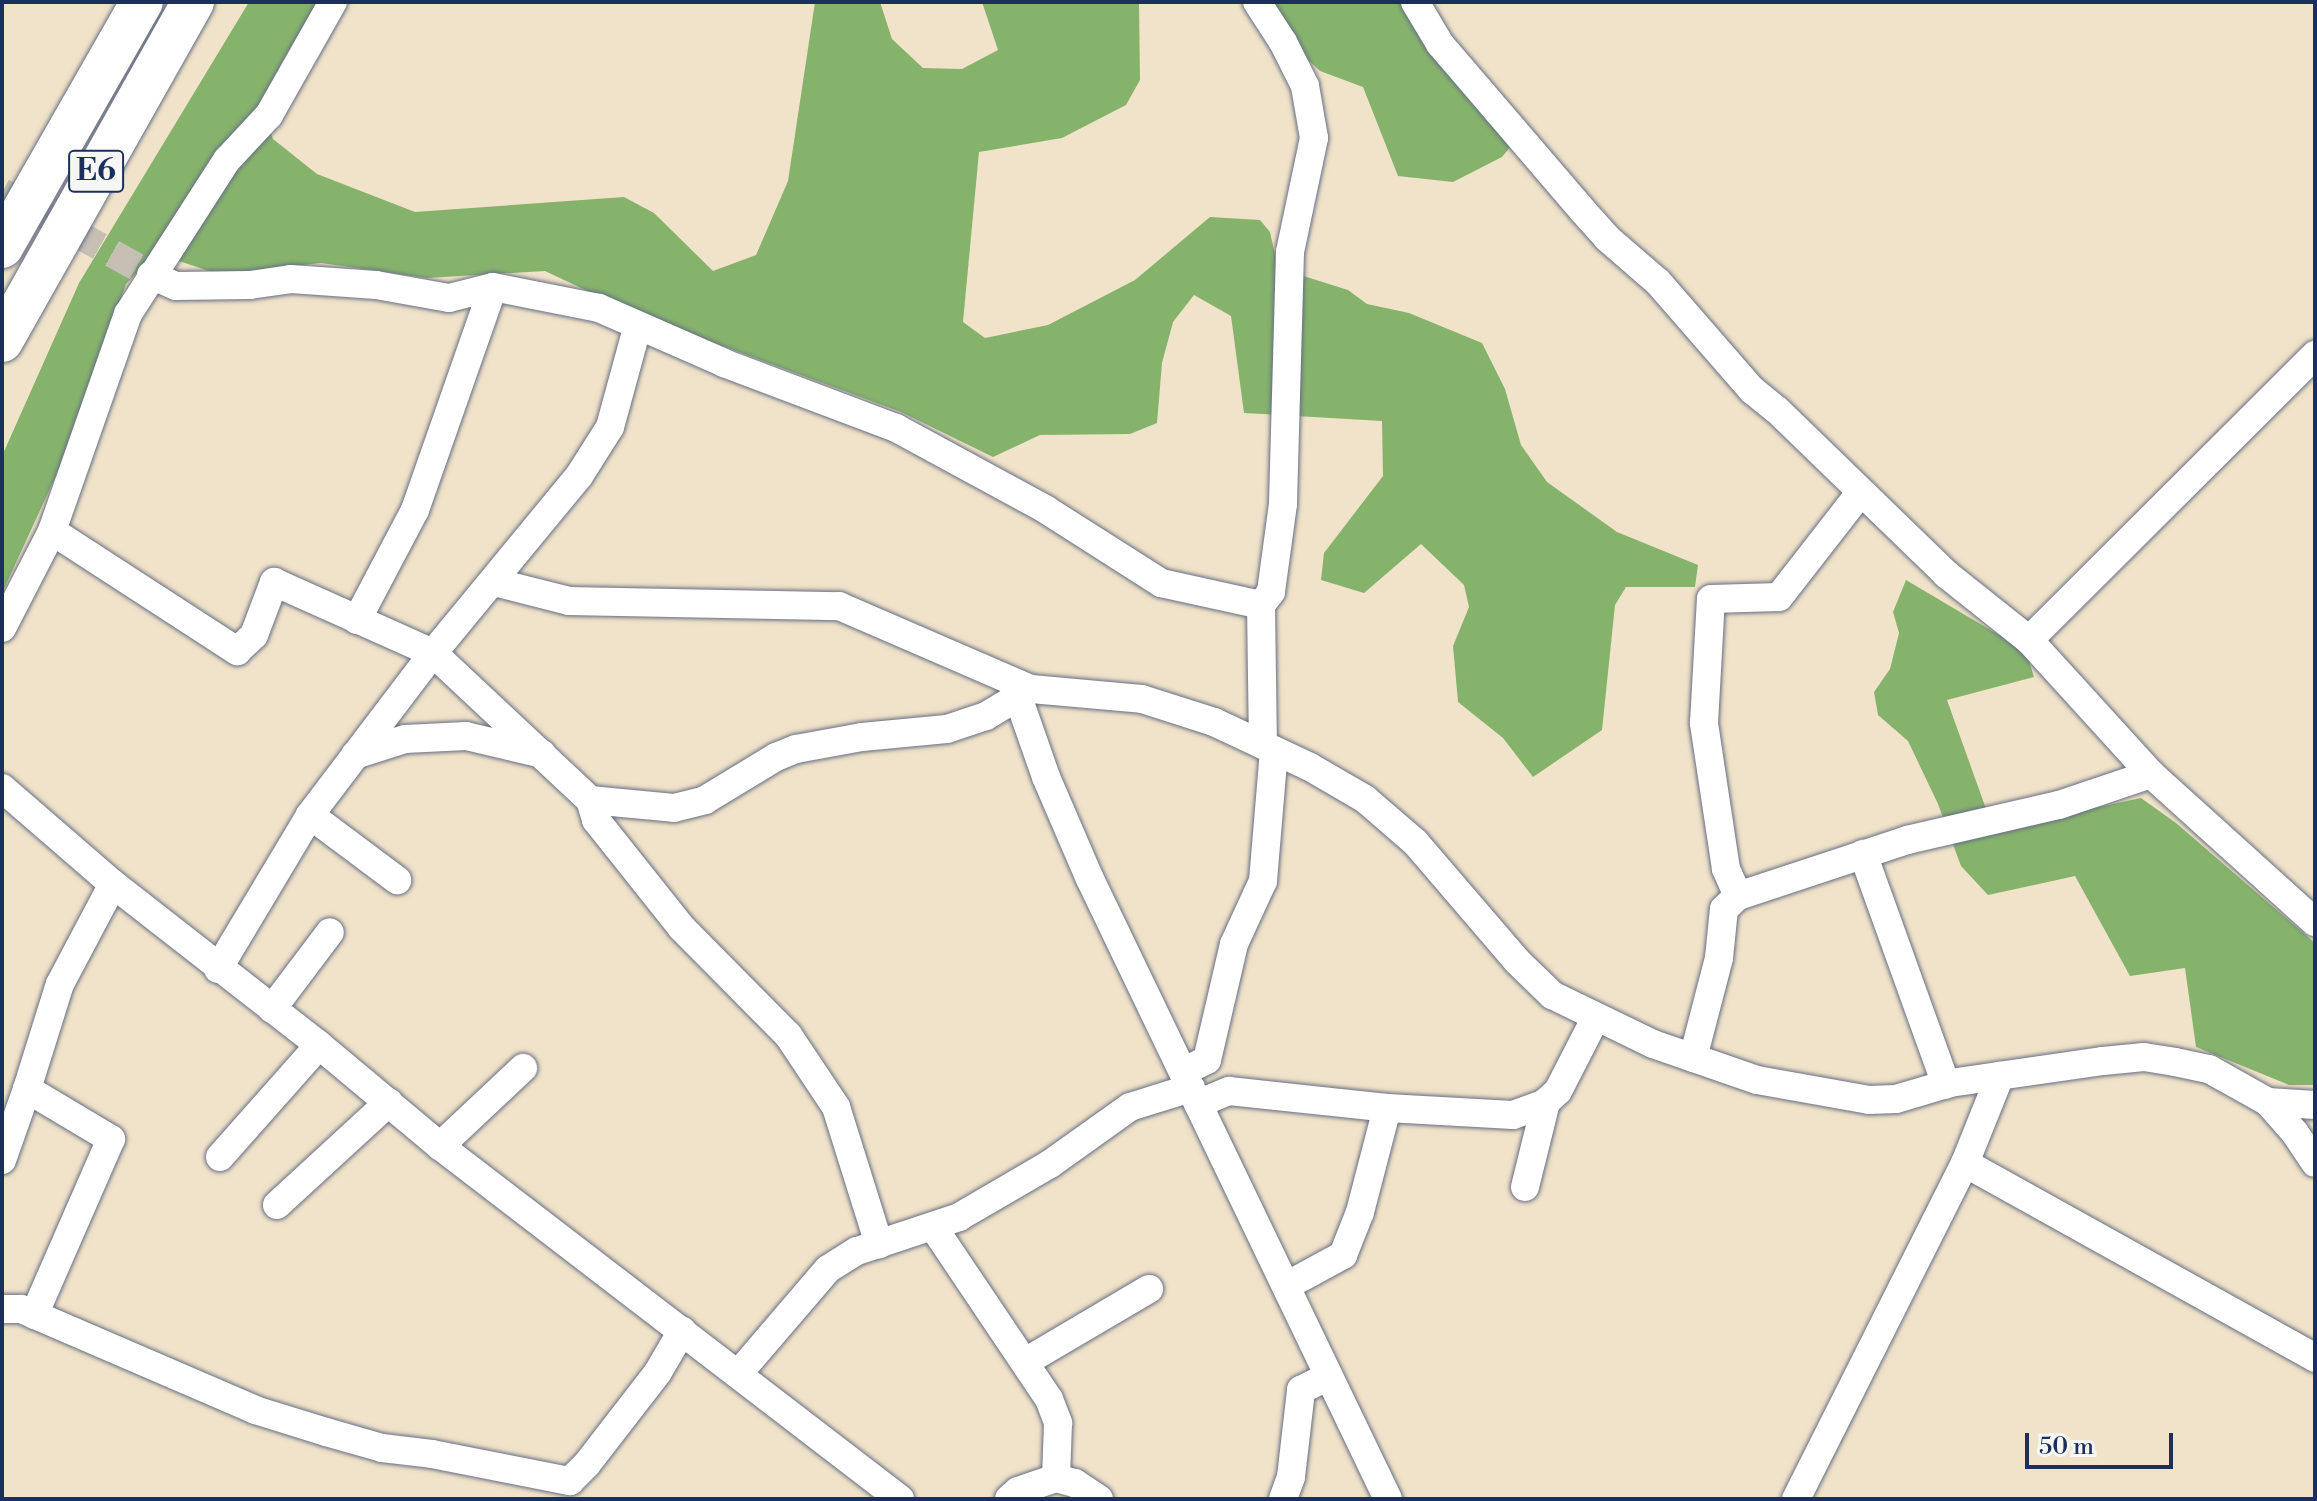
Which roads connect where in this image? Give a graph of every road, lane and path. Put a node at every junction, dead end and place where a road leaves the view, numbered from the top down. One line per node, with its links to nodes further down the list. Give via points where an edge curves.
1 (142, 2): 6 (highway, E6)
2 (193, 2): 10 (highway, E6)
3 (333, 2): 7 (street, via 269,115 227,160)
4 (1257, 2): 15 (street, via 1305,86 1314,138 1290,252 1283,504 1271,592)
5 (1415, 2): 12 (street, via 1440,44 1583,211 1658,282 1752,390)
6 (2, 247)
7 (151, 275): 8 (street, via 176,286 291,279 376,285 449,298); 13 (street, via 128,314)
8 (493, 287): 9 (street, via 599,308); 16 (street, via 415,510)
9 (637, 328): 14 (street, via 610,427 579,476); 15 (street, via 896,428 1045,509 1161,583)
10 (2, 341)
11 (2315, 355): 18 (street)
12 (1860, 493): 18 (street, via 1946,574); 31 (street, via 1779,597 1711,599 1704,723 1726,869)
13 (52, 531): 16 (street, via 237,651 254,635 274,582); 17 (street)
14 (494, 582): 19 (street); 20 (street, via 569,601 839,606)
15 (1261, 605): 21 (street)
16 (357, 620): 19 (street)
17 (2, 628)
18 (2029, 640): 24 (street)
19 (433, 653): 22 (street); 23 (street)
20 (1024, 693): 21 (street, via 1142,699 1178,708); 26 (street, via 986,716 947,729 796,749 695,803 674,808); 42 (street, via 1046,777)
21 (1269, 748): 36 (street, via 1365,799 1415,842 1552,995); 42 (street, via 1263,881 1234,944 1207,1060)
22 (543, 754): 23 (street, via 466,736 405,739); 26 (street)
23 (355, 755): 27 (street)
24 (2151, 774): 28 (street, via 2059,805); 32 (street)
25 (2, 788): 30 (street)
26 (590, 800): 57 (street, via 596,820 682,928 788,1035 836,1107)
27 (310, 815): 29 (street); 34 (street)
28 (1863, 854): 31 (street); 41 (street)
29 (397, 880)
30 (113, 884): 34 (street); 43 (street, via 60,984)
31 (1738, 896): 38 (street, via 1724,909 1719,958)
32 (2315, 922)
33 (330, 932): 35 (street)
34 (218, 969): 35 (street)
35 (272, 1009): 37 (street)
36 (1595, 1019): 38 (street); 45 (street, via 1558,1091)
37 (319, 1045): 44 (street); 50 (street)
38 (1693, 1058): 41 (street, via 1757,1080 1869,1100 1896,1099)
39 (523, 1068): 49 (street)
40 (2000, 1076): 41 (street); 46 (street, via 2144,1057 2209,1069); 52 (street)
41 (1946, 1084)
42 (1191, 1088): 48 (street); 56 (street, via 1130,1107 1050,1164); 58 (street)
43 (27, 1089): 51 (street); 61 (street, via 111,1139)
44 (389, 1102): 49 (street); 55 (street)
45 (1546, 1102): 48 (street, via 1513,1115); 54 (street)
46 (2268, 1102): 47 (street); 53 (street)
47 (2315, 1105)
48 (1387, 1108): 58 (street, via 1343,1255)
49 (440, 1146): 62 (street)
50 (220, 1157)
51 (2, 1160)
52 (1965, 1163): 63 (street); 74 (street)
53 (2315, 1163)
54 (1525, 1187)
55 (277, 1205)
56 (934, 1228): 57 (street); 64 (street)
57 (879, 1244): 65 (street, via 828,1269)
58 (1286, 1286): 66 (street)
59 (1149, 1289): 64 (street)
60 (2, 1309): 61 (street)
61 (34, 1315): 68 (street, via 255,1410 382,1448 432,1454)
62 (682, 1331): 65 (street); 68 (street)
63 (2315, 1358)
64 (1025, 1362): 67 (street, via 1058,1423)
65 (738, 1374): 69 (street)
66 (1329, 1376): 72 (street, via 1301,1390 1291,1477); 73 (street)
67 (1056, 1478): 70 (street); 71 (street)
68 (571, 1490)
69 (900, 1499)
70 (1009, 1499)
71 (1099, 1499)
72 (1283, 1499)
73 (1388, 1499)
74 (1796, 1499)

